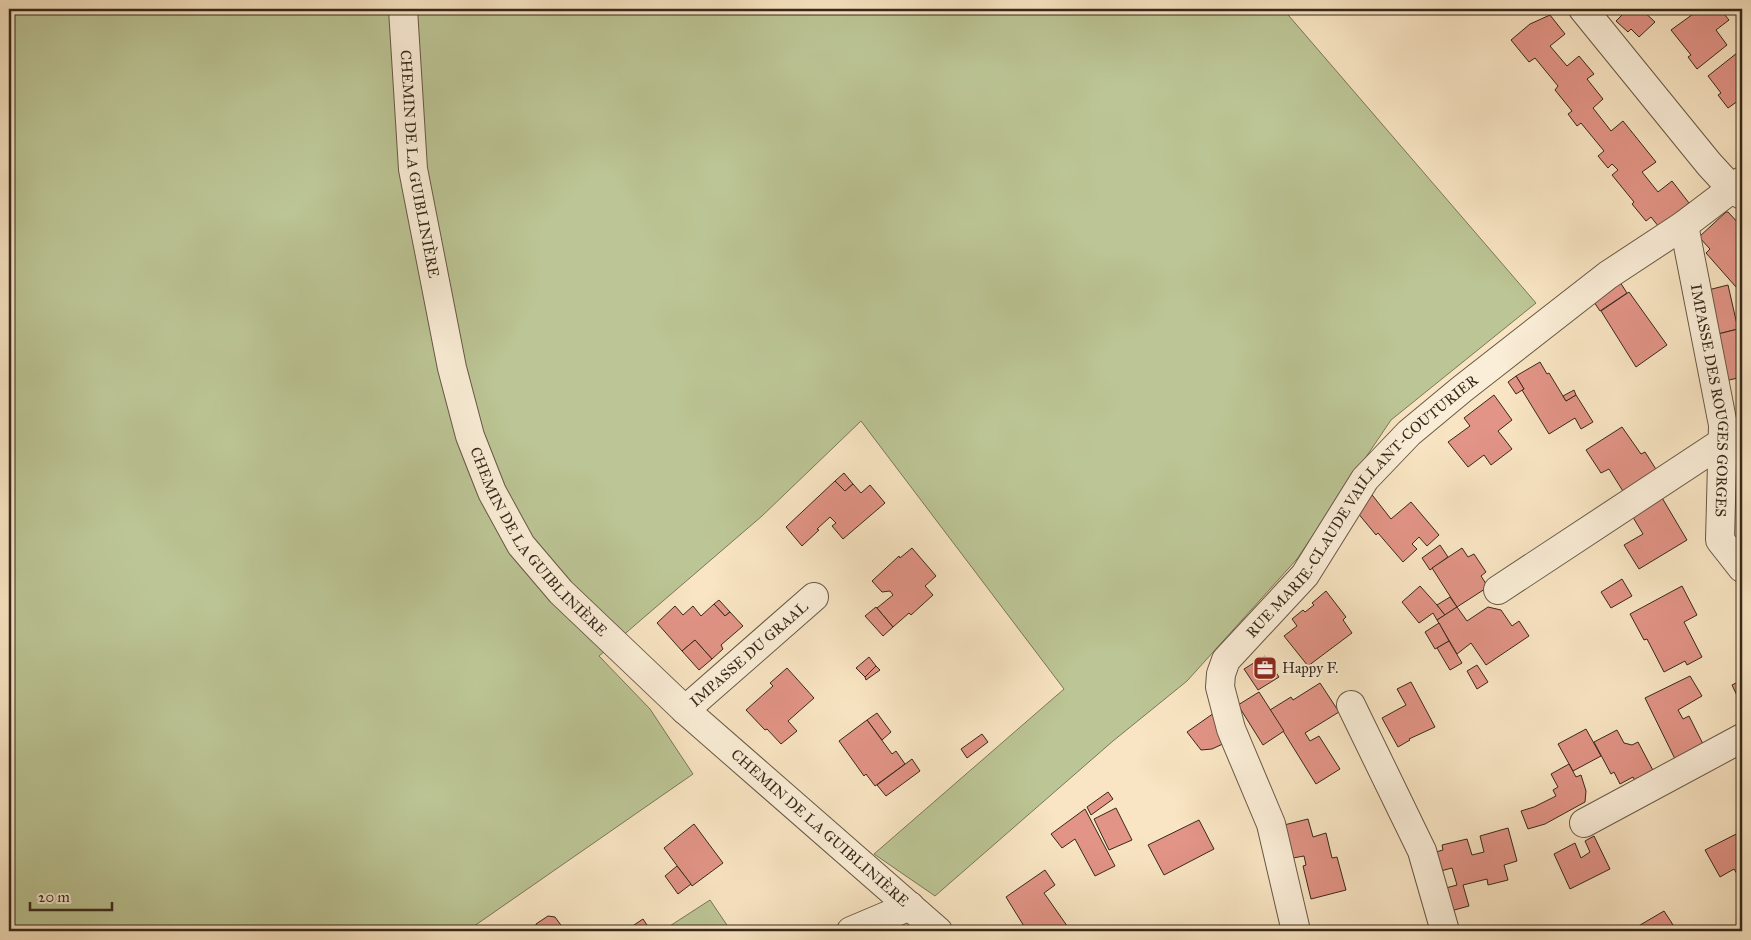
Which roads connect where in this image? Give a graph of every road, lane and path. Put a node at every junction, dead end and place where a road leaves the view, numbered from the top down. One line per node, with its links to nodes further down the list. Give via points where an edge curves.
1 (403, 9): 10 (street, CHEMIN DE LA GUIBLINIÈRE, via 413,169 452,368 470,436 492,492 521,545 561,592)
2 (1583, 9): 3 (street, via 1709,164)
3 (1739, 189): 4 (street, RUE MARIE-CLAUDE VAILLANT-COUTURIER)
4 (1684, 225): 5 (street, IMPASSE DES ROUGES GORGES, via 1723,425); 16 (street, RUE MARIE-CLAUDE VAILLANT-COUTURIER, via 1608,275 1409,433 1365,479 1305,575 1226,660 1220,687 1231,729 1271,824)
5 (1721, 443): 6 (street, IMPASSE DES ROUGES GORGES, via 1720,540); 7 (street)
6 (1742, 568)
7 (1498, 590)
8 (814, 597): 10 (street, IMPASSE DU GRAAL)
9 (1351, 705): 17 (street, via 1422,851)
10 (685, 710): 13 (street, CHEMIN DE LA GUIBLINIÈRE)
11 (1742, 738): 12 (street)
12 (1584, 823)
13 (910, 906): 14 (street); 15 (street, CHEMIN DE LA GUIBLINIÈRE)
14 (851, 931)
15 (938, 931)
16 (1296, 931)
17 (1445, 931)

